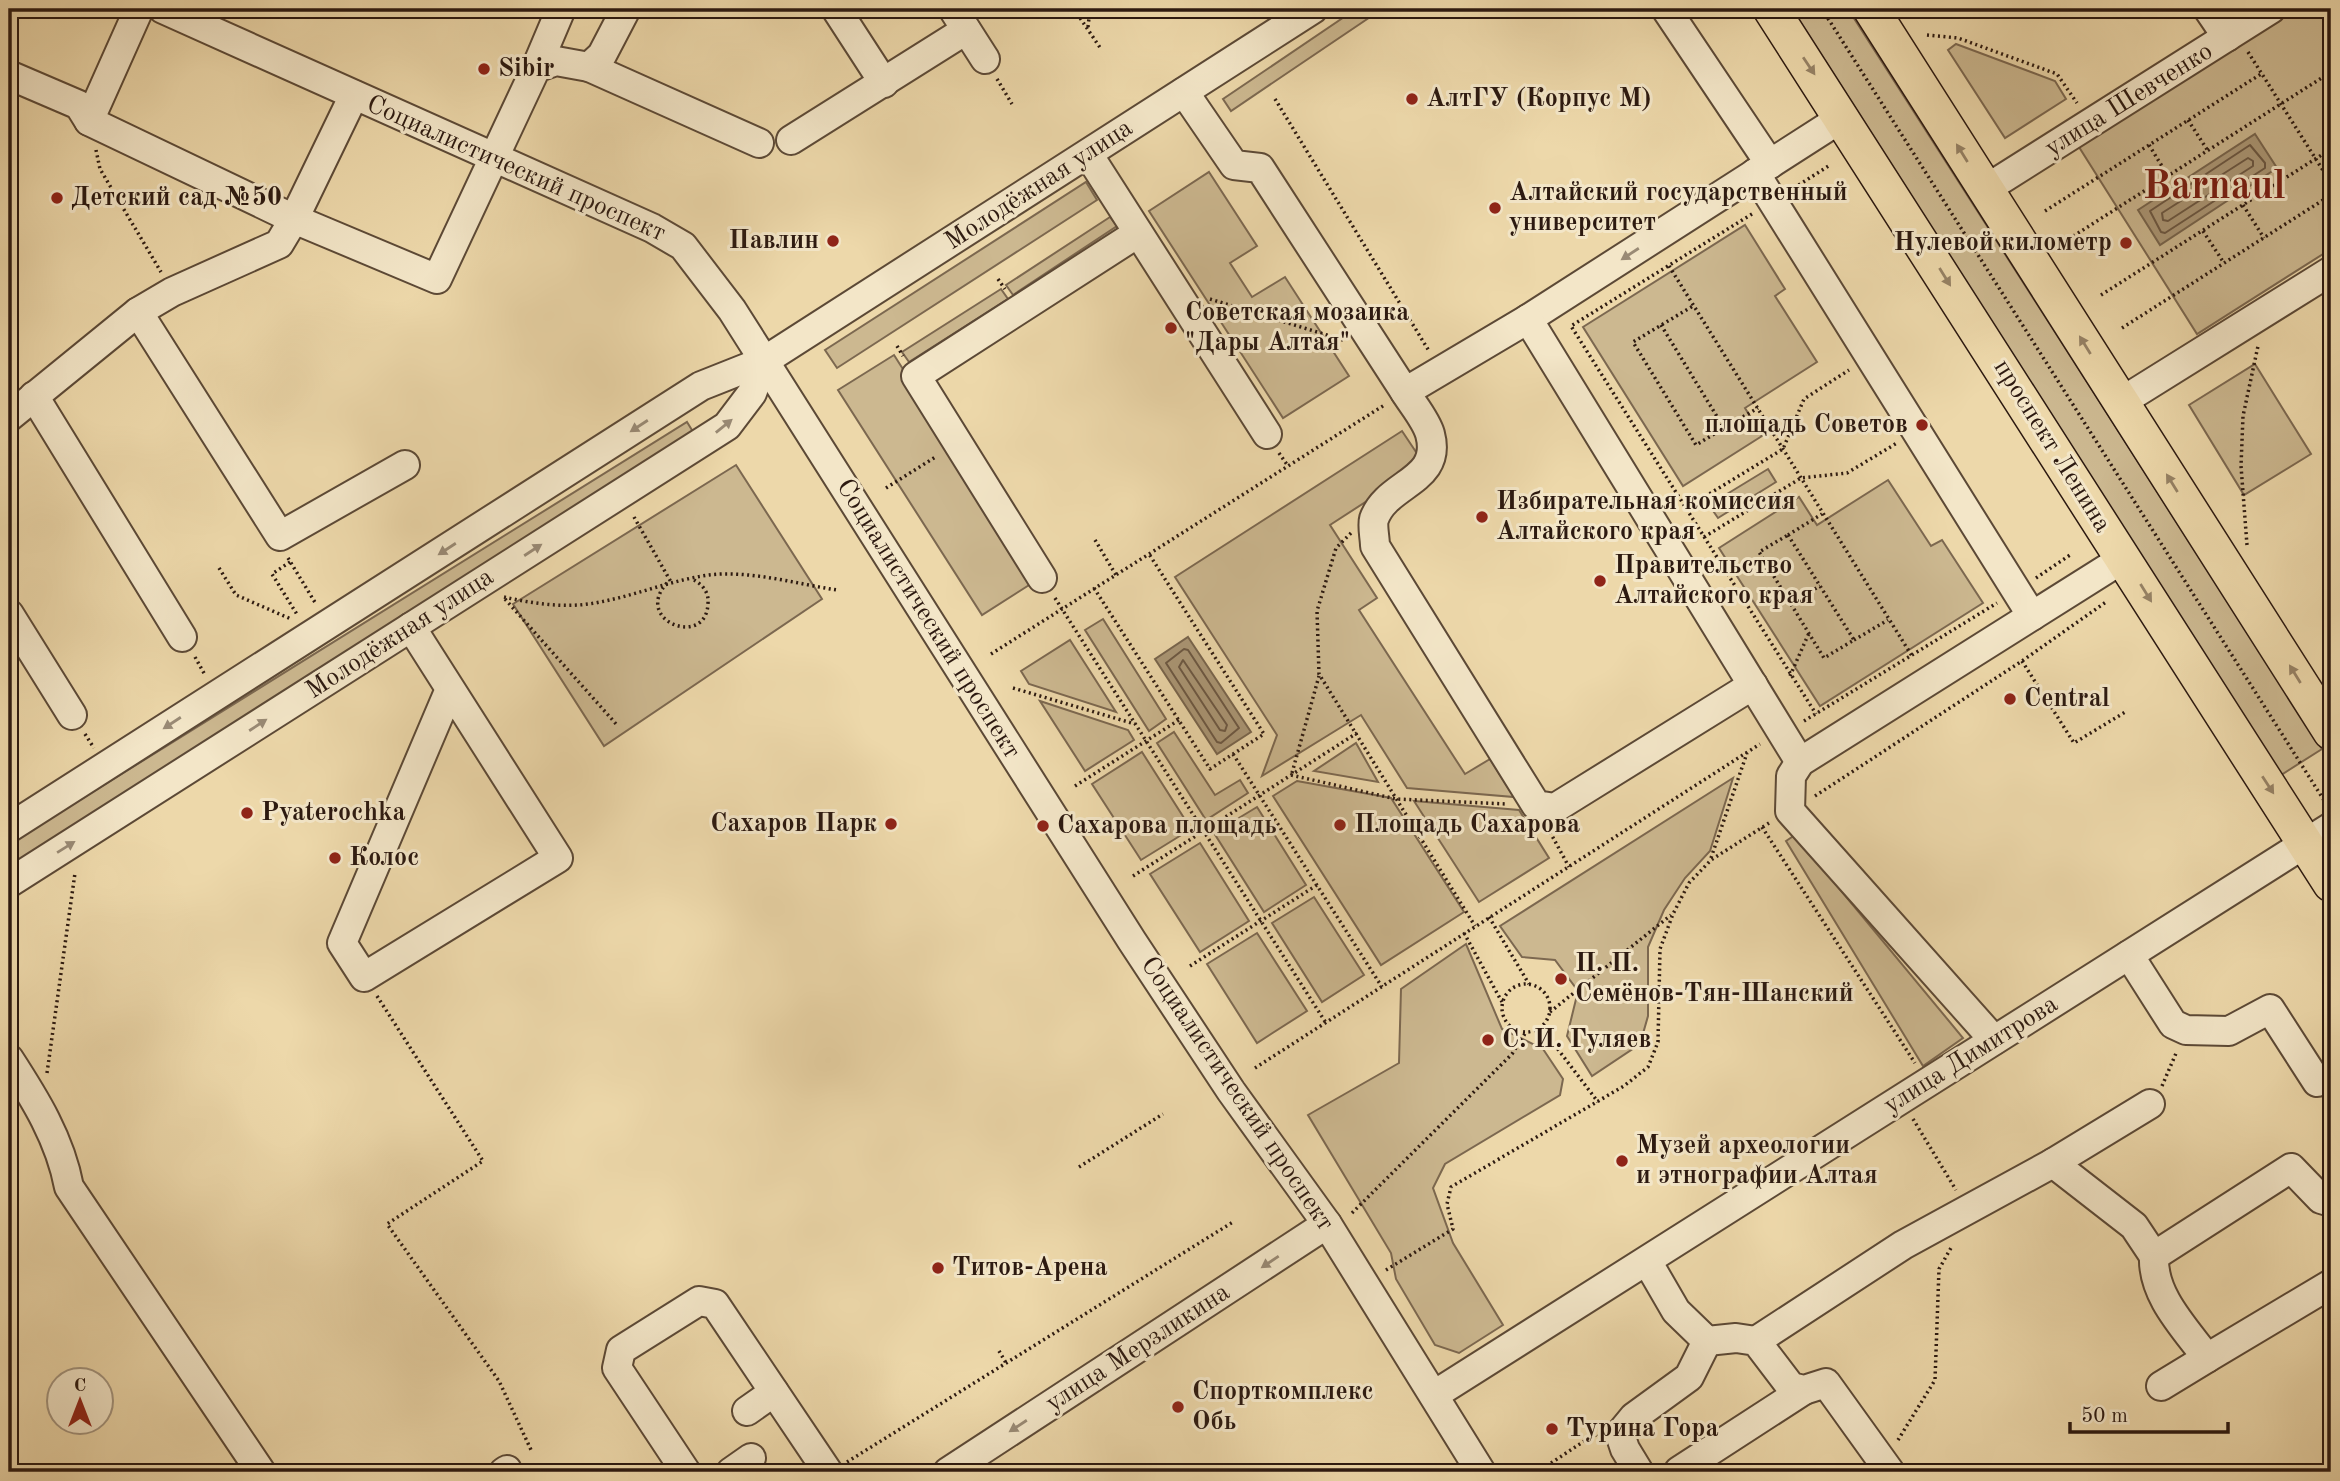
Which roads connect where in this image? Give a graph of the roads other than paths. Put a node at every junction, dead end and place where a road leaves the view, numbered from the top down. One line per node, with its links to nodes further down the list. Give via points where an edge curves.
1 (139, 9): 23 (street)
2 (163, 9): 12 (street, Социалистический проспект)
3 (561, 9): 17 (street)
4 (626, 9): 16 (street, via 602,55)
5 (836, 9): 19 (street)
6 (1313, 9): 20 (street, Молодёжная улица)
7 (1666, 9): 28 (street)
8 (1771, 9): 22 (main road, проспект Ленина, one-way to 22)
9 (1871, 9): 29 (main road, one-way to 9)
10 (2208, 9): 14 (street)
11 (2271, 9): 14 (street, улица Шевченко)
12 (210, 19): 21 (street, Социалистический проспект)
13 (959, 19): 15 (street); 19 (street)
14 (2231, 35): 29 (street, улица Шевченко)
15 (985, 59)
16 (589, 67): 17 (street, via 556,61); 25 (street)
17 (536, 68): 27 (street)
18 (9, 75): 23 (street, via 79,105)
19 (884, 83): 24 (street)
20 (1184, 92): 26 (street, Молодёжная улица); 36 (street, via 1234,165 1260,168)
21 (354, 95): 27 (street, Социалистический проспект); 30 (street)
22 (1843, 117): 28 (street); 42 (main road, проспект Ленина, one-way to 42)
23 (89, 121): 30 (street)
24 (791, 140)
25 (759, 142)
26 (1088, 154): 31 (street); 35 (street, Молодёжная улица)
27 (494, 158): 30 (street, via 437,279); 35 (street, Социалистический проспект, via 683,246)
28 (1762, 169): 34 (street, one-way to 34); 45 (street, via 1773,201)
29 (1986, 189): 38 (main road, one-way to 29)
30 (294, 219): 33 (street, via 279,244)
31 (1138, 233): 40 (street); 43 (street, via 916,376)
32 (2331, 271): 38 (street)
33 (138, 312): 37 (street); 41 (street, via 280,536)
34 (1528, 319): 36 (street); 48 (street)
35 (764, 360): 46 (street, Молодёжная улица, one-way to 35, via 727,426 752,393); 53 (street, Молодёжная улица, one-way to 53, via 701,386); 64 (street, Социалистический проспект, via 1231,1091)
36 (1405, 392): 48 (street, via 1430,432 1432,450 1425,472 1384,501 1373,521 1375,546 1536,805 1555,808)
37 (34, 396): 39 (street); 47 (street)
38 (2121, 402): 51 (main road, one-way to 38)
39 (9, 417)
40 (1268, 434)
41 (405, 465)
42 (2124, 558): 45 (street); 54 (main road, проспект Ленина, one-way to 54)
43 (1042, 578)
44 (9, 614): 50 (street)
45 (2032, 616): 52 (street)
46 (411, 628): 49 (street); 55 (street, Молодёжная улица, one-way to 46)
47 (188, 646)
48 (1753, 685): 52 (street)
49 (450, 689): 49 (street, via 558,858 364,977 342,943)
50 (72, 715)
51 (2331, 732)
52 (1800, 762): 58 (street, via 1791,776 1790,811)
53 (9, 828)
54 (2318, 835): 56 (main road, проспект Ленина); 57 (street, улица Димитрова)
55 (9, 883)
56 (2331, 884)
57 (2129, 955): 58 (street, улица Димитрова); 60 (street, via 2173,1024 2186,1030 2230,1031 2270,1009)
58 (1994, 1040): 66 (street, улица Димитрова)
59 (9, 1059): 79 (street, via 42,1109 69,1187)
60 (2317, 1082)
61 (2150, 1104): 62 (street)
62 (2053, 1163): 65 (street, via 2134,1226); 69 (street, via 1903,1245)
63 (2331, 1202): 65 (street, via 2321,1199 2291,1168)
64 (1339, 1219): 74 (street, Социалистический проспект); 81 (street, улица Мерзликина, one-way to 81)
65 (2154, 1256): 70 (street, via 2153,1276 2167,1303)
66 (1647, 1261): 68 (street, via 1676,1311); 74 (street, улица Димитрова)
67 (2331, 1284): 70 (street)
68 (1707, 1341): 69 (street); 83 (street, via 1689,1377 1634,1417 1620,1434)
69 (1756, 1341): 72 (street, via 1791,1387)
70 (2207, 1358): 71 (street)
71 (2161, 1386)
72 (1804, 1390): 76 (street, via 1826,1382); 78 (street)
73 (774, 1392): 75 (street); 77 (street); 80 (street, via 710,1302 694,1302 621,1350 617,1368)
74 (1434, 1395): 82 (street, Социалистический проспект)
75 (747, 1411)
76 (1885, 1465)
77 (833, 1470)
78 (1679, 1471)
79 (261, 1472)
80 (686, 1472)
81 (948, 1472)
82 (1481, 1472)
83 (1639, 1472)

